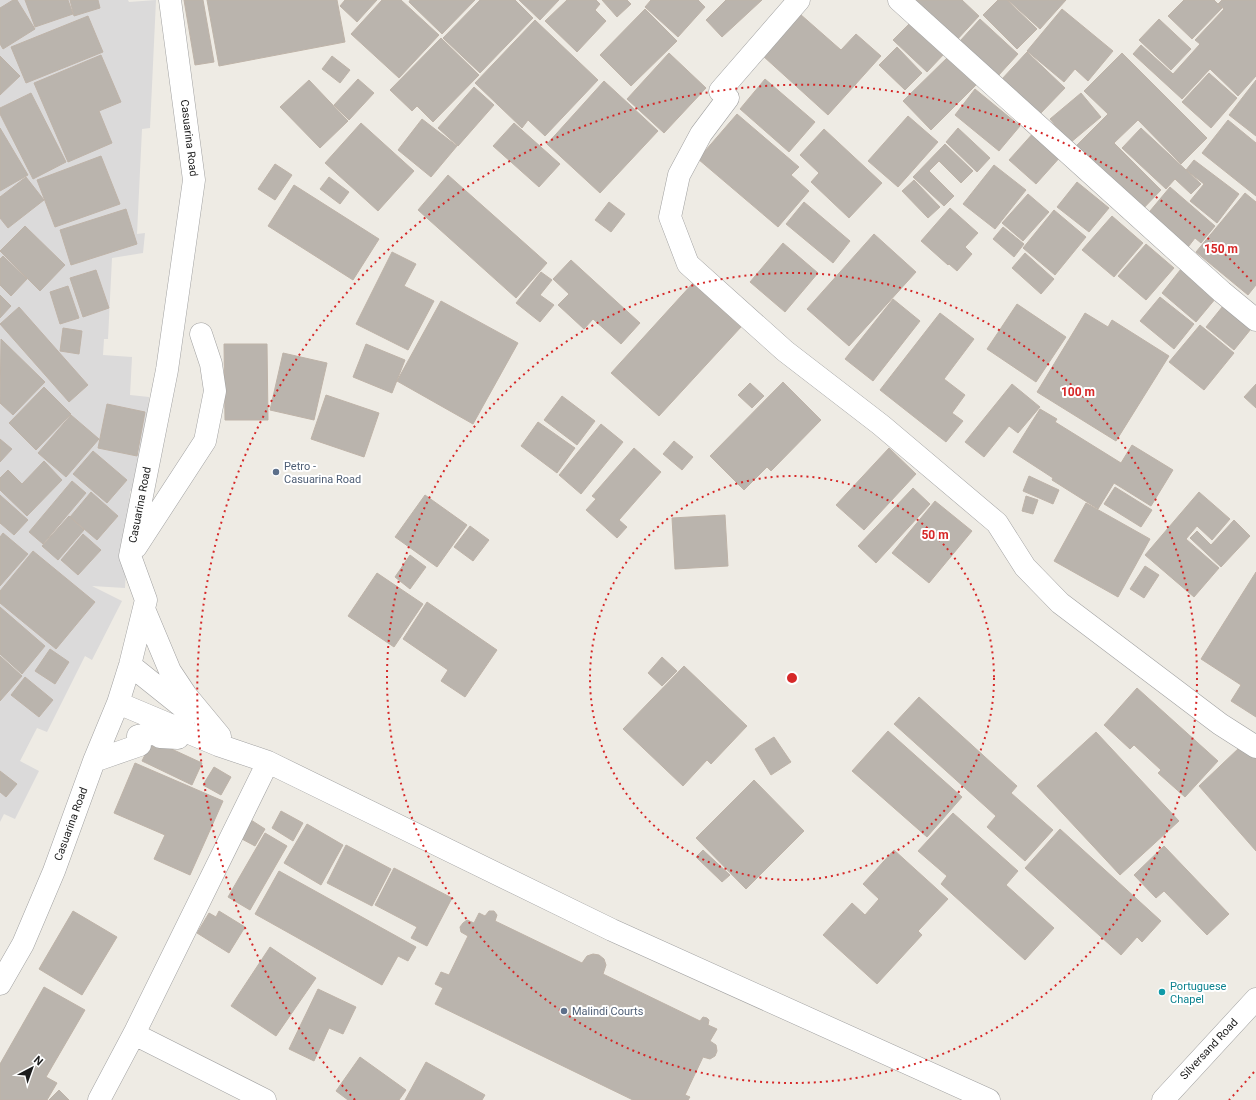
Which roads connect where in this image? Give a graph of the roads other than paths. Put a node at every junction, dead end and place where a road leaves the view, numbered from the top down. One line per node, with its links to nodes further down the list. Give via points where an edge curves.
1 (170, 0): 6 (street, Casuarina Road, via 194,180 167,370)
2 (799, 0): 11 (street, via 720,91 728,98 701,134 679,174 670,217 688,264 785,351 882,425 997,523 1025,567 1060,603 1220,724)
3 (899, 0): 4 (street)
4 (1256, 320)
5 (201, 334): 6 (street, via 211,364 215,391 205,441)
6 (130, 556): 7 (street, Casuarina Road, via 146,600)
7 (144, 609): 8 (street, Casuarina Road); 10 (street, via 170,671)
8 (130, 665): 9 (street, Casuarina Road); 10 (street)
9 (118, 703): 10 (street); 13 (street, Casuarina Road)
10 (219, 740): 12 (street); 13 (street, via 183,742 183,738 160,737 159,733 138,736 140,745)
11 (1256, 747)
12 (258, 758): 16 (street); 17 (street, via 612,930)
13 (94, 761): 14 (street, Casuarina Road, via 54,871 22,944)
14 (0, 984)
15 (1256, 999): 22 (street, Silversand Road)
16 (134, 1034): 18 (street); 19 (street)
17 (931, 1073): 20 (street); 21 (street)
18 (99, 1100)
19 (265, 1100)
20 (963, 1100)
21 (988, 1100)
22 (1163, 1100)

